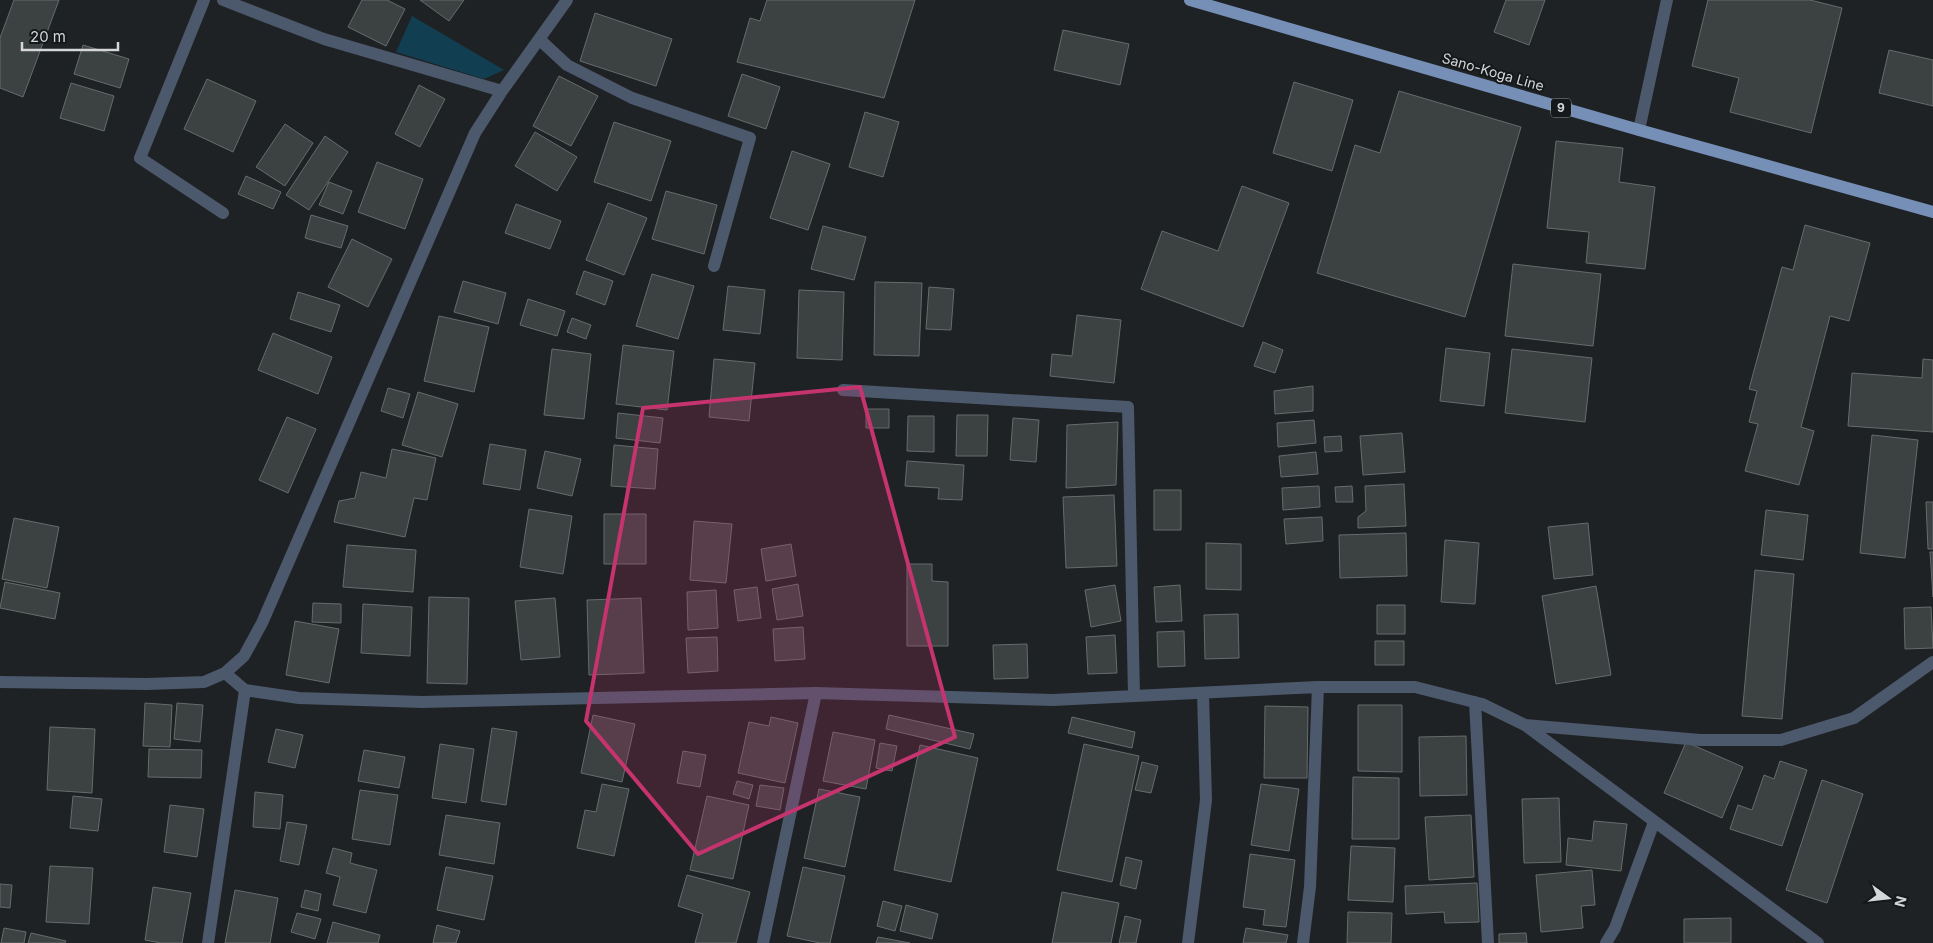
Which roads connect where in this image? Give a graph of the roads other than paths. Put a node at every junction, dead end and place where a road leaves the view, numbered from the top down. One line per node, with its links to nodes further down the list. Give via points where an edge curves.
1 (204, 0): 10 (street, via 140,158)
2 (224, 0): 7 (street, via 324,39)
3 (567, 0): 6 (street)
4 (1190, 0): 8 (main road, Sano-Koga Line / 9)
5 (1667, 0): 8 (street)
6 (539, 39): 7 (street); 11 (street, via 567,65 632,98 750,138)
7 (502, 91): 14 (street, via 475,133 262,623 244,656)
8 (1639, 130): 9 (main road, Sano-Koga Line / 9)
9 (1933, 212)
10 (223, 213)
11 (714, 266)
12 (843, 390): 20 (street, via 1128,407)
13 (1933, 662): 22 (street, via 1854,718 1781,740 1700,740)
14 (225, 673): 15 (street, via 204,682); 17 (street)
15 (0, 682)
16 (1318, 687): 18 (street); 21 (street, via 1415,687); 27 (street, via 1310,887)
17 (245, 690): 19 (street, via 300,698 422,702); 24 (street)
18 (1203, 692): 20 (street); 26 (street, via 1206,800)
19 (816, 693): 20 (street, via 1053,700); 25 (street)
20 (1134, 696)
21 (1474, 702): 22 (street); 28 (street)
22 (1525, 724): 23 (street)
23 (1654, 822): 29 (street, via 1615,928); 30 (street)
24 (208, 943)
25 (763, 943)
26 (1188, 943)
27 (1303, 943)
28 (1488, 943)
29 (1606, 943)
30 (1818, 943)

